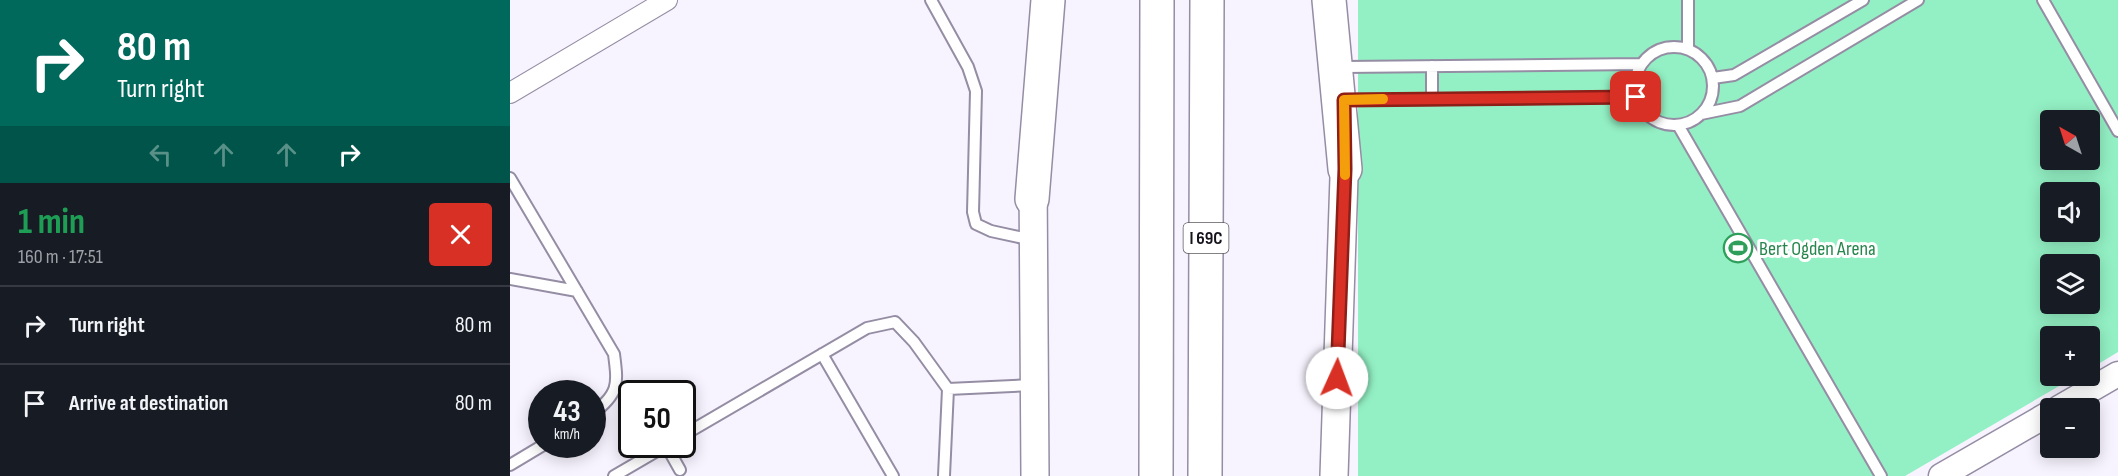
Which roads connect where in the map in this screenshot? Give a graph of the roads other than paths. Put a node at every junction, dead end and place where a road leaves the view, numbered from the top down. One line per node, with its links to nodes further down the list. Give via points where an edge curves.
1 (667, 0): 18 (street)
2 (931, 0): 28 (lane, via 968,67 976,91 976,224)
3 (1034, 0): 27 (main road)
4 (1048, 0): 27 (highway)
5 (1157, 0): 48 (highway, I 69C)
6 (1207, 0): 49 (highway, I 69C)
7 (1329, 0): 25 (highway)
8 (1343, 0): 16 (main road)
9 (1688, 0): 13 (lane)
10 (1863, 0): 17 (lane, via 1734,75)
11 (1918, 0): 22 (lane, via 1740,106)
12 (2043, 0): 24 (lane)
13 (1688, 49): 14 (lane, via 1662,48); 17 (lane, via 1704,61)
14 (1641, 64): 15 (lane); 19 (lane, via 1636,76)
15 (1432, 66): 16 (lane); 20 (lane)
16 (1344, 67): 21 (main road)
17 (1713, 78): 22 (lane, via 1709,104)
18 (510, 93)
19 (1636, 97): 20 (lane); 23 (lane, via 1653,120)
20 (1432, 99): 21 (lane)
21 (1344, 100): 25 (main road)
22 (1701, 114): 23 (lane)
23 (1678, 125): 51 (lane)
24 (2118, 131)
25 (1345, 169): 50 (main road)
26 (510, 178): 30 (lane)
27 (1032, 200): 28 (main road)
28 (1033, 240): 33 (main road)
29 (510, 279): 30 (lane)
30 (577, 291): 36 (lane, via 614,354 617,381)
31 (822, 354): 34 (lane, via 867,328 895,322); 38 (lane); 45 (lane)
32 (2118, 374): 35 (street)
33 (1034, 385): 34 (lane); 47 (main road)
34 (948, 389): 46 (lane)
35 (2076, 398)
36 (606, 403)
37 (2040, 419): 52 (street)
38 (696, 428)
39 (528, 454): 42 (lane)
40 (645, 458): 44 (lane)
41 (674, 458): 43 (lane)
42 (510, 465)
43 (680, 470)
44 (614, 476)
45 (893, 476)
46 (944, 476)
47 (1035, 476)
48 (1155, 476)
49 (1205, 476)
50 (1334, 476)
51 (1881, 476)
52 (1941, 476)

